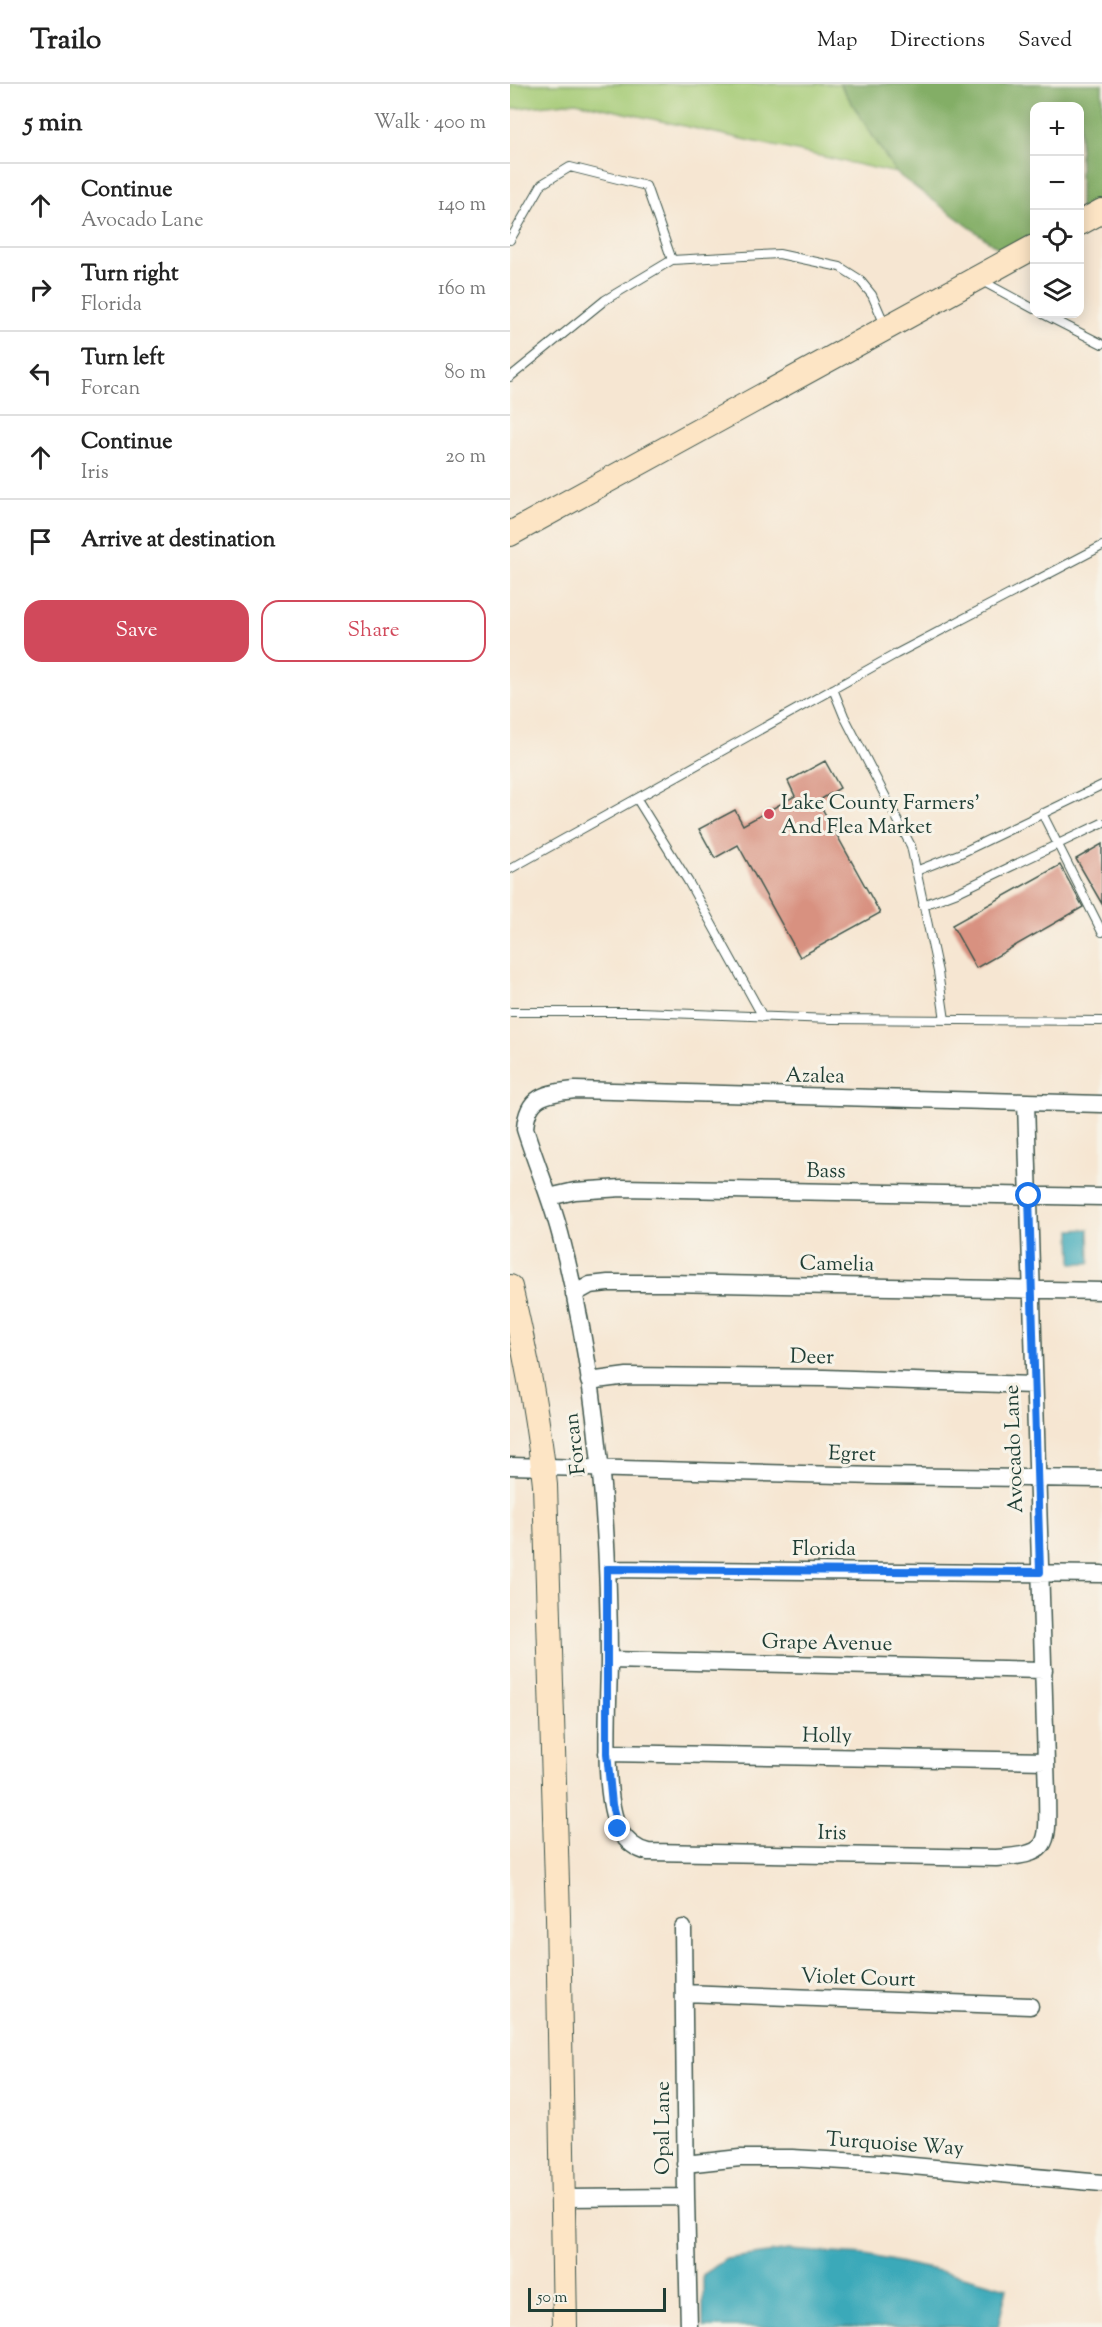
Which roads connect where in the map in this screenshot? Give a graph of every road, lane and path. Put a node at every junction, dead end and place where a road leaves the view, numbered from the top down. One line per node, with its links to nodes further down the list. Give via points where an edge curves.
1 (1102, 211): 2 (main road)
2 (1084, 221)
3 (510, 240): 5 (lane, via 542,184 570,167 646,186)
4 (1030, 250): 6 (main road)
5 (672, 260): 9 (lane, via 779,254 840,267 859,279 873,295); 11 (lane, via 605,300)
6 (978, 279): 7 (lane); 9 (main road)
7 (1030, 306)
8 (1052, 318): 10 (lane)
9 (887, 328): 12 (main road)
10 (1102, 344)
11 (510, 377)
12 (510, 534)
13 (1102, 546): 14 (lane)
14 (833, 689): 16 (lane); 21 (lane, via 911,846)
15 (1102, 785): 17 (lane)
16 (637, 799): 20 (lane); 25 (lane)
17 (1042, 813): 19 (lane); 21 (lane)
18 (1102, 824): 19 (lane)
19 (1058, 845): 22 (lane); 23 (lane)
20 (510, 868)
21 (916, 871): 22 (lane)
22 (923, 905): 26 (lane)
23 (1102, 932)
24 (510, 1012): 25 (lane)
25 (763, 1017): 26 (lane)
26 (945, 1020): 27 (lane)
27 (1102, 1021)
28 (1026, 1102): 29 (street, Azalea); 30 (street, Azalea, via 575,1090 559,1091); 31 (street, Avocado Lane)
29 (1102, 1104)
30 (531, 1105): 32 (street, Forcan, via 525,1129)
31 (1029, 1196): 32 (street, Bass, via 622,1188); 33 (street, Bass); 35 (street, Avocado Lane)
32 (549, 1197): 37 (street, Forcan)
33 (1102, 1197)
34 (510, 1287): 41 (main road, via 528,1362)
35 (1031, 1289): 36 (street, Camelia); 37 (street, Camelia, via 620,1283 590,1285); 39 (street, Avocado Lane)
36 (1102, 1291)
37 (574, 1294): 38 (street, Forcan)
38 (589, 1381): 39 (street, Deer, via 627,1376); 42 (street, Forcan)
39 (1034, 1385): 43 (street, Avocado Lane)
40 (510, 1466): 41 (street, Egret)
41 (544, 1467): 42 (street, Egret); 60 (main road)
42 (600, 1468): 43 (street, Egret); 45 (street, Forcan)
43 (1036, 1478): 44 (street, Egret); 46 (street, Avocado Lane)
44 (1102, 1479)
45 (607, 1569): 46 (street, Florida); 48 (street, Forcan)
46 (1040, 1572): 47 (street, Florida); 49 (street, Avocado Lane)
47 (1102, 1574)
48 (609, 1660): 49 (street, Grape Avenue); 50 (street, Forcan)
49 (1044, 1670): 51 (street, Avocado Lane)
50 (607, 1753): 51 (street, Holly); 52 (street, Forcan)
51 (1046, 1761): 53 (street, Avocado Lane)
52 (610, 1787): 53 (street, Iris, via 618,1829 638,1850 648,1852 1028,1856 1046,1838)
53 (1047, 1795)
54 (683, 1928): 55 (street, Opal Lane)
55 (684, 1993): 56 (street, Violet Court); 57 (street, Opal Lane)
56 (1030, 2006)
57 (685, 2164): 58 (street, Turquoise Way, via 792,2158); 59 (street, Opal Lane)
58 (1102, 2184)
59 (686, 2197): 60 (street); 62 (street, Opal Lane)
60 (563, 2198): 61 (main road)
61 (565, 2327)
62 (689, 2327)

